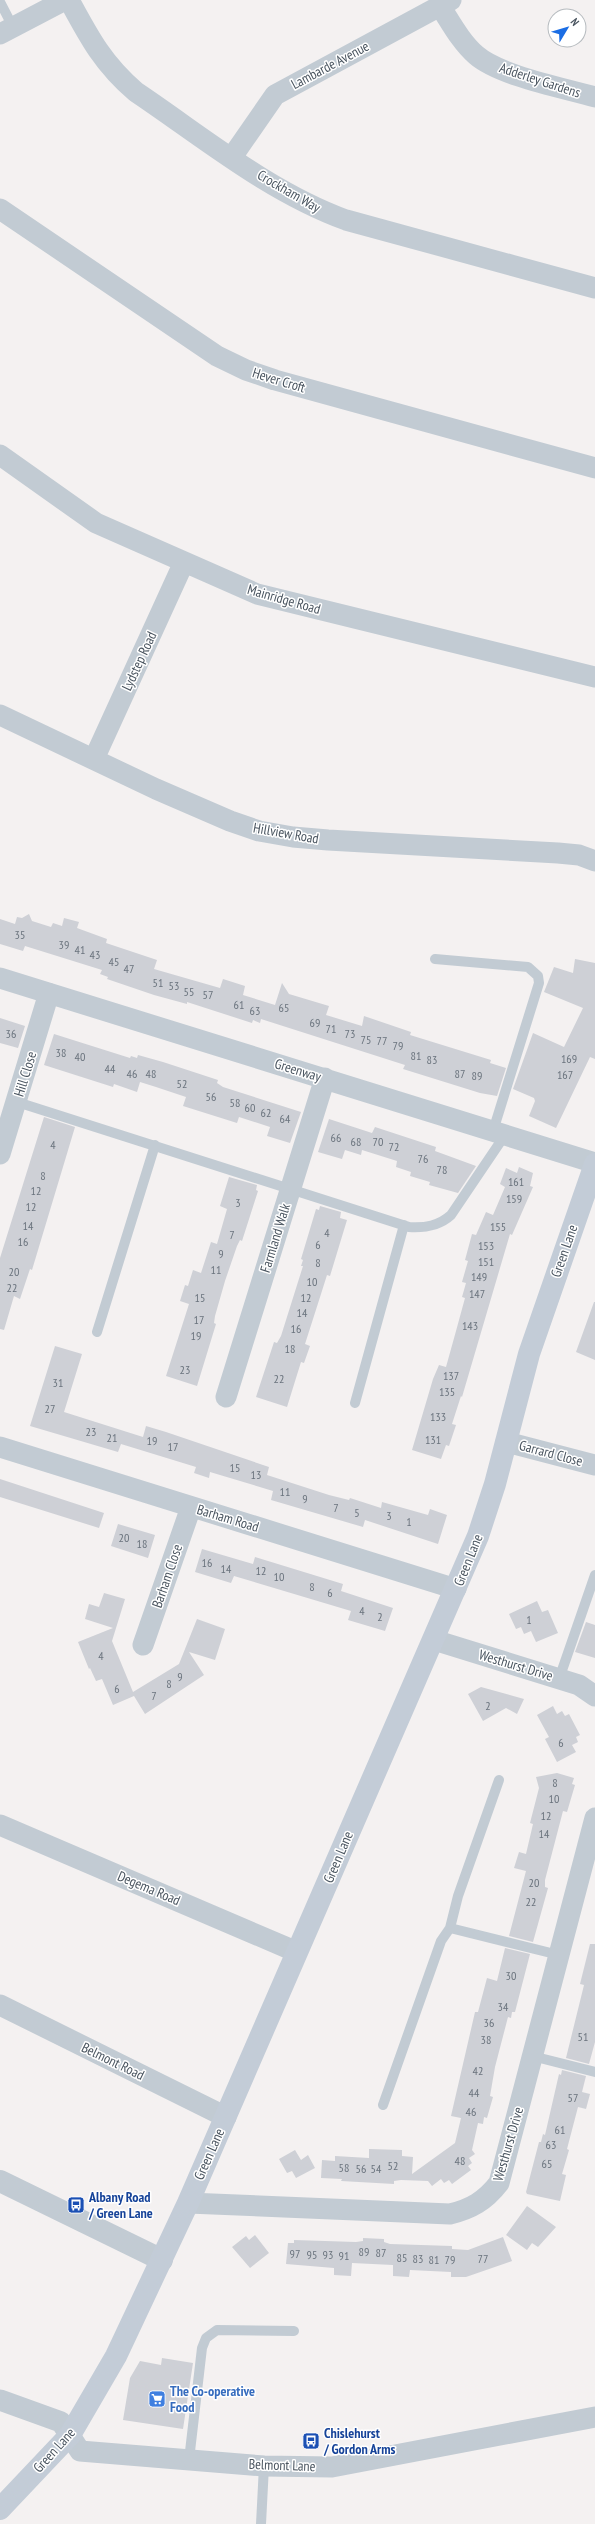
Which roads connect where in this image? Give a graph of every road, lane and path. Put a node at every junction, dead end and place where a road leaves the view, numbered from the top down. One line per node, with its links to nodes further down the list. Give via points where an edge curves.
1 (65, 0): 5 (street)
2 (69, 0): 7 (street, Crockham Way, via 95,47 115,74 136,92)
3 (0, 2): 5 (lane)
4 (446, 3): 6 (street, Adderley Gardens, via 461,39 477,56 502,69); 7 (street, Lambarde Avenue, via 275,95)
5 (6, 30)
6 (595, 97)
7 (232, 157): 9 (street, Crockham Way, via 286,193 346,220)
8 (0, 209): 11 (street, Hever Croft, via 217,356 246,370)
9 (595, 288)
10 (0, 455): 12 (street, Mainridge Road, via 96,523)
11 (595, 468)
12 (184, 562): 13 (street, Mainridge Road, via 257,594); 15 (street, Lydstep Road)
13 (595, 677)
14 (0, 715): 15 (street, Hillview Road)
15 (94, 759): 16 (street, Hillview Road, via 230,822 266,832 328,840 558,853 579,855)
16 (595, 861)
17 (436, 959): 22 (lane, via 528,967 538,976 539,983)
18 (0, 978): 19 (street, Greenway)
19 (49, 994): 20 (street, Greenway); 21 (street, Hill Close)
20 (324, 1078): 22 (street, Greenway); 26 (street, Farmland Walk)
21 (17, 1102): 23 (lane); 24 (street, Hill Close)
22 (499, 1133): 25 (street, Greenway); 27 (lane, via 451,1215 444,1221 423,1228)
23 (154, 1146): 26 (lane); 28 (lane)
24 (0, 1154)
25 (595, 1163): 31 (main road, Green Lane, via 529,1354)
26 (290, 1188): 27 (lane); 29 (street, Farmland Walk)
27 (404, 1225): 30 (lane)
28 (97, 1332)
29 (226, 1397)
30 (355, 1403)
31 (506, 1442): 33 (street, Garrard Close); 36 (main road, Green Lane, via 478,1536)
32 (0, 1447): 34 (street, Barham Road)
33 (594, 1472)
34 (191, 1507): 36 (street, Barham Road); 38 (street, Barham Close)
35 (595, 1575): 39 (lane)
36 (456, 1589): 37 (main road, Green Lane)
37 (434, 1640): 39 (street, Westhurst Drive); 46 (main road, Green Lane)
38 (143, 1645)
39 (559, 1679): 40 (street, Westhurst Drive, via 579,1685)
40 (595, 1696)
41 (499, 1780): 45 (lane, via 458,1896)
42 (595, 1818): 44 (street, Westhurst Drive)
43 (0, 1825): 46 (street, Degema Road)
44 (591, 1849): 47 (street, Westhurst Drive)
45 (450, 1928): 47 (lane); 51 (lane, via 441,1941)
46 (297, 1952): 52 (main road, Green Lane)
47 (559, 1955): 49 (street, Westhurst Drive)
48 (0, 2005): 52 (street, Belmont Road)
49 (532, 2056): 50 (lane); 54 (street, Westhurst Drive, via 499,2183 488,2198 467,2210 450,2214)
50 (595, 2072)
51 (383, 2105)
52 (226, 2117): 54 (main road, Green Lane)
53 (0, 2181): 55 (street)
54 (188, 2203): 55 (main road, Green Lane)
55 (162, 2260): 59 (main road, Green Lane, via 116,2356)
56 (294, 2331): 60 (lane, via 217,2330 206,2338 202,2348)
57 (0, 2400): 59 (street, via 61,2422)
58 (595, 2417): 61 (street, Belmont Lane, via 332,2467)
59 (70, 2435): 60 (street, Belmont Lane, via 80,2451); 62 (main road, Green Lane)
60 (189, 2460): 61 (street, Belmont Lane)
61 (264, 2466): 63 (lane)
62 (0, 2509)
63 (261, 2524)

